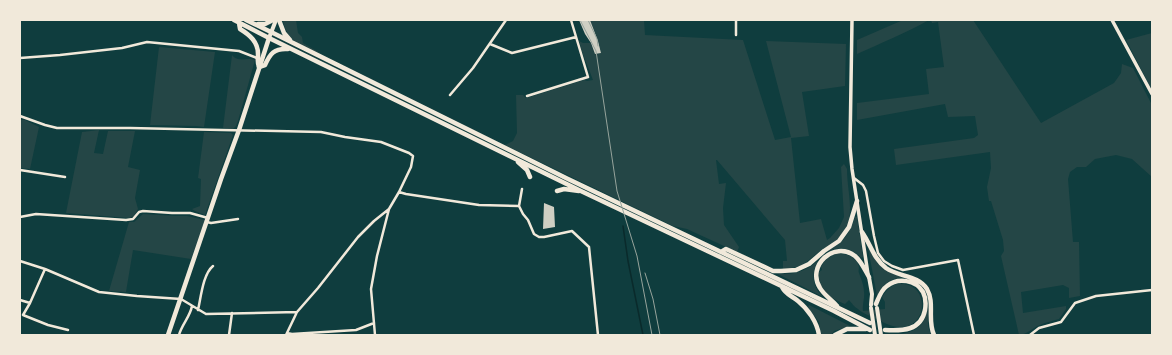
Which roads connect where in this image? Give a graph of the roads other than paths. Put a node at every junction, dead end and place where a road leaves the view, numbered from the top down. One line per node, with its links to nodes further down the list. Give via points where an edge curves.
1 (234, 20): 11 (main road)
2 (246, 20): 10 (main road)
3 (273, 20): 10 (main road, via 261,24)
4 (278, 20): 12 (main road); 16 (main road)
5 (506, 20): 17 (street)
6 (571, 20): 14 (street)
7 (736, 20): 13 (street)
8 (852, 20): 31 (street, via 850,133)
9 (1113, 20): 22 (street)
10 (251, 22): 12 (main road)
11 (239, 23): 15 (main road); 20 (main road, via 240,29 255,42)
12 (271, 32): 15 (main road); 16 (main road)
13 (736, 35)
14 (576, 37): 17 (street, via 512,53); 24 (street, via 588,78)
15 (269, 38): 18 (main road); 21 (main road)
16 (292, 42): 43 (main road)
17 (490, 44): 23 (street)
18 (294, 50): 21 (main road, via 277,50 271,54 265,65); 27 (main road)
19 (20, 58): 20 (street, via 122,48 147,42 239,51)
20 (257, 58): 21 (main road)
21 (259, 67): 26 (main road)
22 (1152, 94)
23 (450, 95)
24 (527, 96)
25 (20, 116): 26 (street, via 56,128)
26 (239, 130): 34 (street, via 321,132 381,142 412,156 411,167); 40 (main road)
27 (512, 157): 30 (main road, via 527,170); 35 (main road)
28 (20, 170): 29 (street)
29 (65, 177)
30 (530, 177)
31 (854, 180): 36 (street); 74 (street, via 859,181 866,191 878,254 884,261 903,270 958,260)
32 (522, 189): 37 (street)
33 (557, 191): 35 (main road, via 564,189)
34 (399, 192): 37 (street, via 479,205); 38 (street)
35 (583, 192): 48 (main road)
36 (857, 201): 42 (street); 43 (main road, via 849,227 839,241 809,264 796,270 773,271 726,249)
37 (519, 206): 67 (street, via 534,234 539,237 572,231 589,247)
38 (389, 209): 57 (street, via 358,237); 59 (street, via 371,289)
39 (20, 217): 40 (street, via 36,214 126,220 133,219 142,211 190,213)
40 (207, 220): 41 (street, via 212,223); 50 (main road)
41 (238, 220)
42 (862, 232): 47 (street); 73 (main road, via 874,254 887,268 917,280 927,289)
43 (721, 252): 56 (main road)
44 (20, 261): 46 (street)
45 (213, 266): 55 (street, via 206,275)
46 (45, 269): 50 (street, via 99,292); 52 (street)
47 (869, 276): 54 (main road); 56 (main road, via 854,256 845,252 835,252 821,260 816,270 816,280 820,289)
48 (782, 286): 68 (main road, via 785,293 806,308 815,321); 69 (main road, via 870,329 846,329)
49 (1152, 290): 75 (street, via 1096,296 1075,303 1061,322 1040,328)
50 (181, 299): 53 (street); 63 (main road)
51 (20, 300): 52 (street)
52 (30, 303): 61 (street, via 23,315)
53 (192, 306): 55 (street); 64 (street)
54 (874, 306): 70 (main road); 71 (main road); 72 (main road, via 882,291 893,282 912,283 923,292 926,300 923,317 918,324 904,330 885,330)
55 (198, 310): 58 (street, via 206,314)
56 (841, 310): 60 (main road)
57 (296, 312): 58 (street); 62 (street)
58 (232, 313): 65 (street)
59 (374, 323): 62 (street, via 356,330); 66 (street)
60 (870, 323)
61 (68, 330)
62 (287, 334)
63 (168, 335)
64 (179, 335)
65 (229, 335)
66 (375, 335)
67 (598, 335)
68 (819, 335)
69 (835, 335)
70 (875, 335)
71 (881, 335)
72 (895, 335)
73 (934, 335)
74 (974, 335)
75 (1030, 335)

